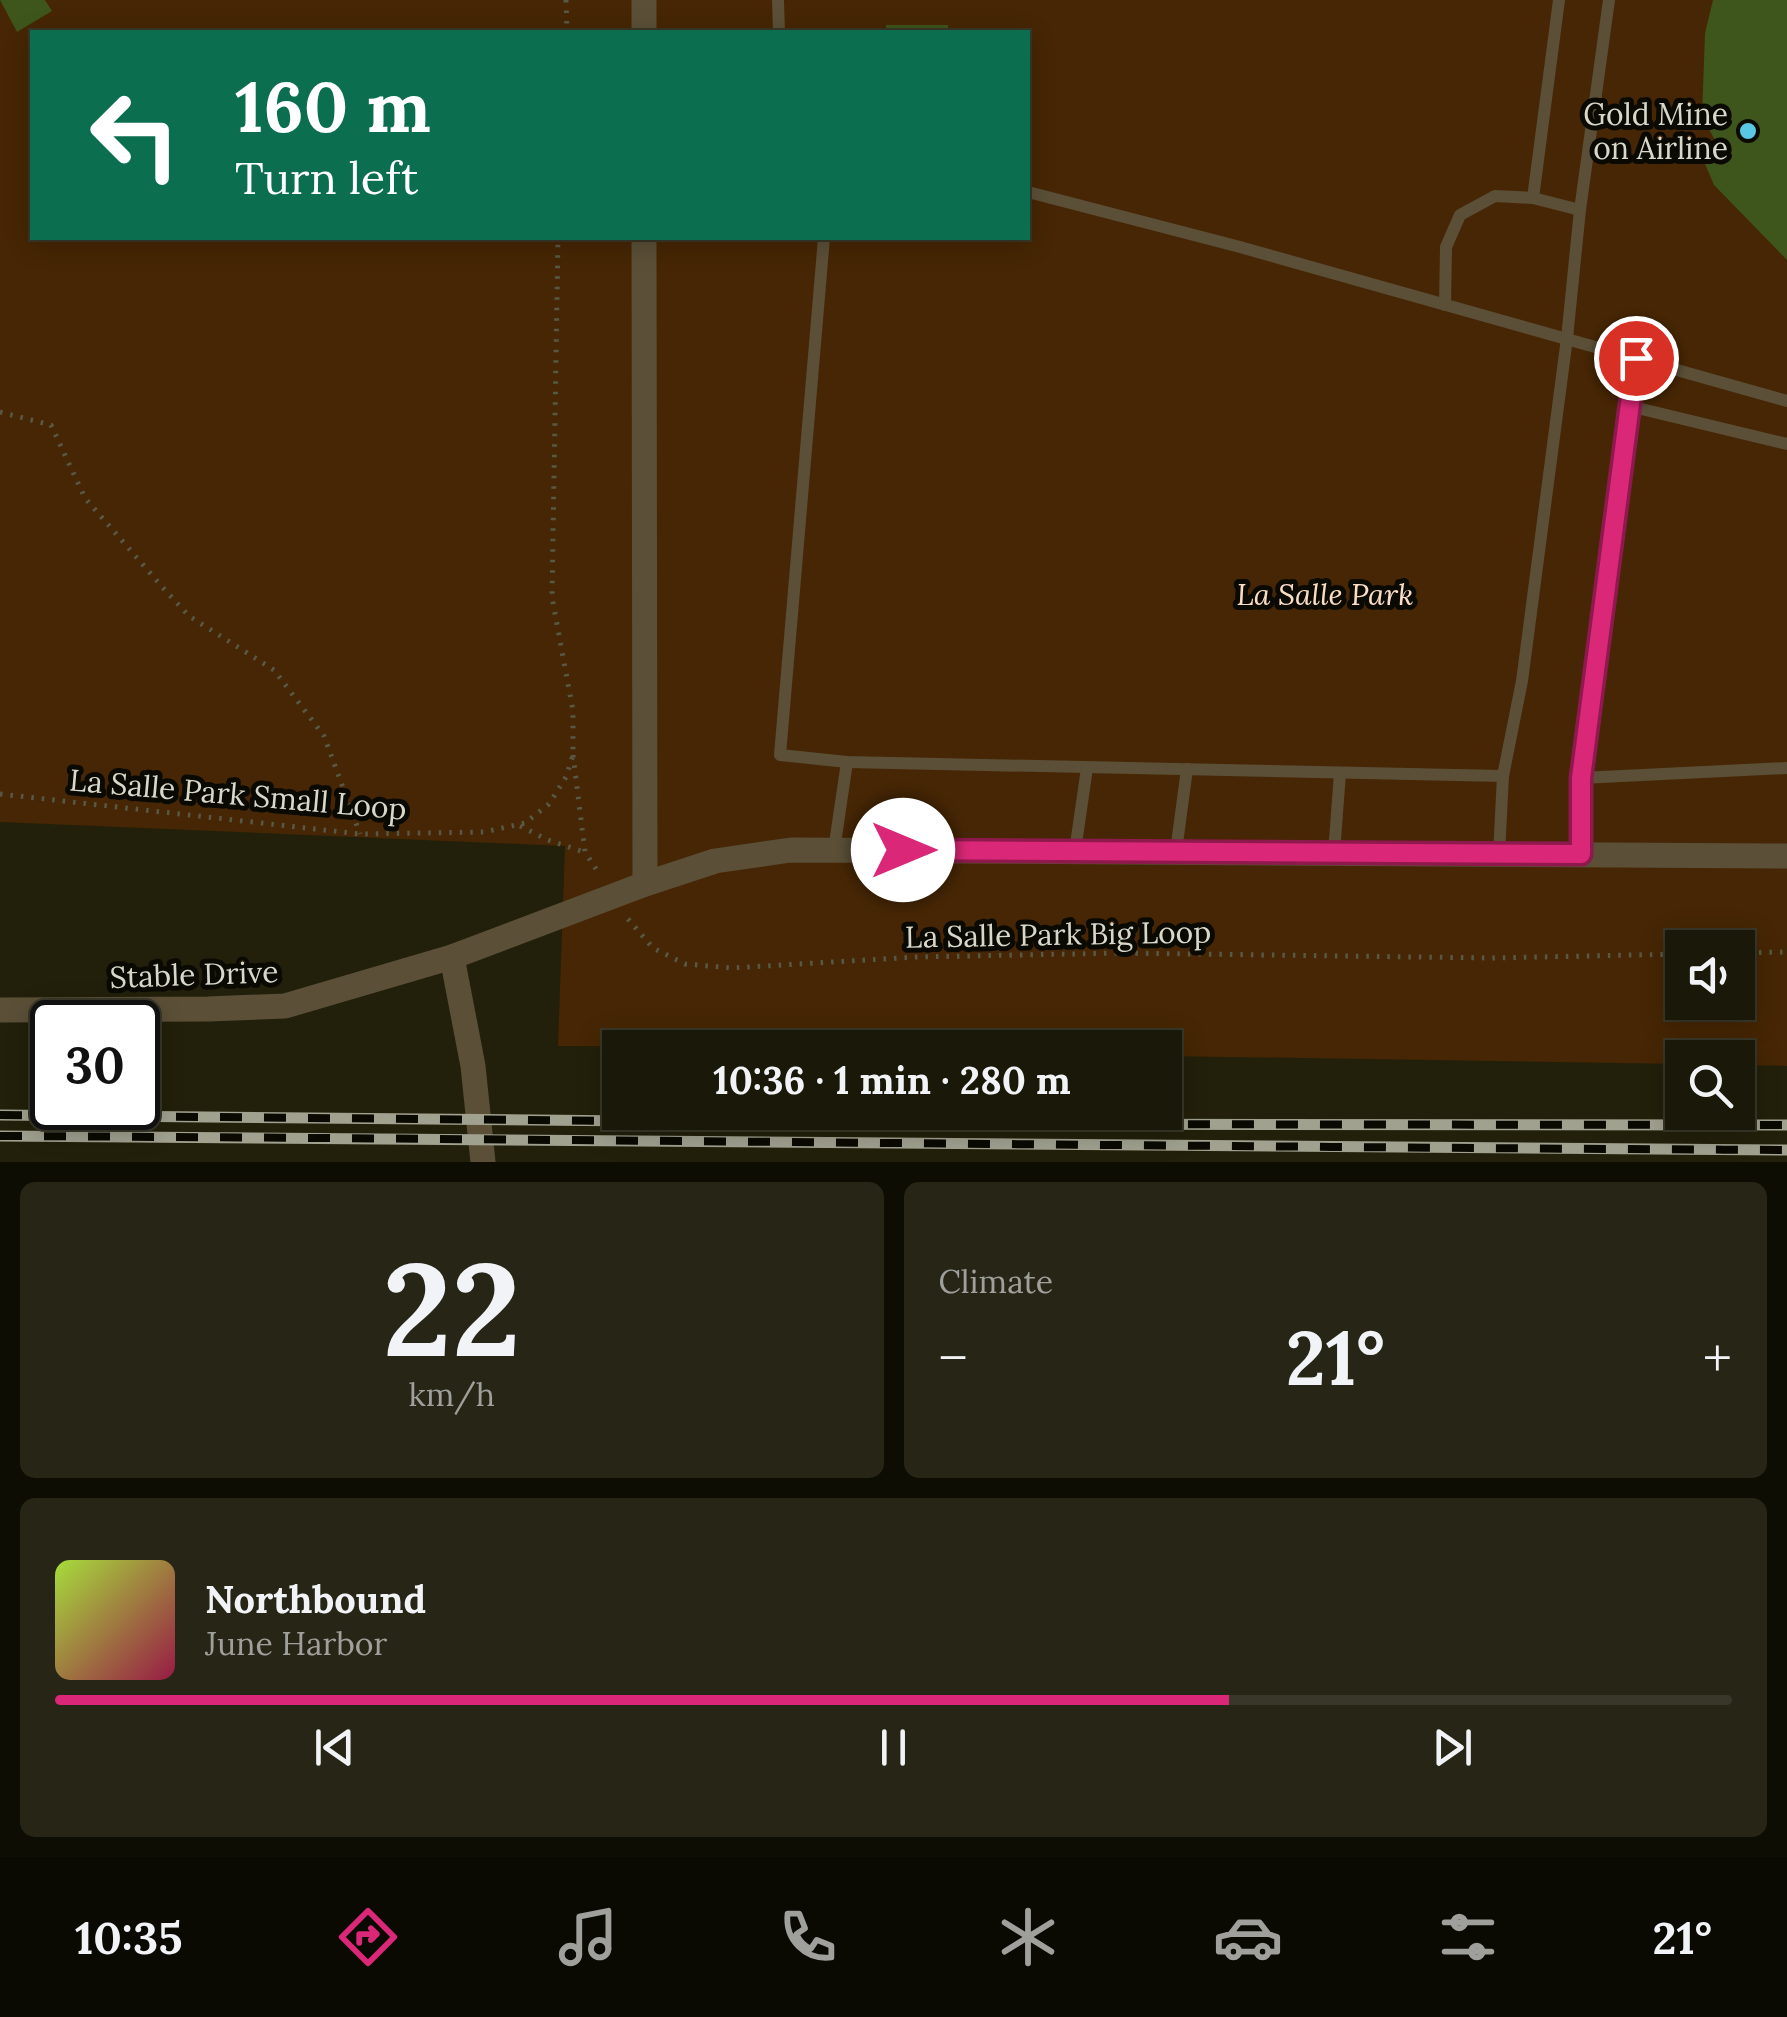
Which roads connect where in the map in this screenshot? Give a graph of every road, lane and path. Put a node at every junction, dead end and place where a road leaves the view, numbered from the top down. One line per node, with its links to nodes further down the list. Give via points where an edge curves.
1 (566, 0): 6 (path)
2 (644, 0): 7 (street)
3 (778, 0): 8 (lane)
4 (1559, 0): 10 (lane)
5 (1609, 0): 11 (lane)
6 (566, 30)
7 (644, 30)
8 (778, 30)
9 (1030, 193): 15 (lane)
10 (1533, 198): 11 (lane); 15 (lane, via 1495,196 1460,215 1446,246)
11 (1580, 210): 16 (lane)
12 (558, 240): 22 (path, La Salle Park Small Loop, via 552,597 573,711)
13 (644, 240): 41 (street)
14 (824, 240): 23 (lane, via 780,755)
15 (1446, 305): 16 (lane)
16 (1567, 338): 17 (lane); 28 (lane, via 1522,681)
17 (1636, 358): 18 (lane); 19 (lane)
18 (1787, 400)
19 (1629, 406): 21 (lane); 29 (lane)
20 (0, 412): 32 (path, via 51,425 85,498 189,616 274,670 324,736)
21 (1787, 444)
22 (573, 755): 31 (path, La Salle Park Small Loop, via 550,804); 36 (path, La Salle Park Big Loop)
23 (847, 762): 24 (lane); 33 (lane)
24 (1087, 768): 26 (lane); 34 (lane)
25 (1787, 768): 29 (lane)
26 (1187, 770): 27 (lane); 35 (lane)
27 (1340, 773): 28 (lane); 37 (lane)
28 (1503, 776): 38 (lane)
29 (1581, 778): 39 (lane)
30 (0, 794): 32 (path, La Salle Park Small Loop)
31 (517, 825): 32 (path, La Salle Park Small Loop, via 484,832); 36 (path)
32 (360, 834)
33 (834, 850): 34 (street, Stable Drive); 41 (street, Stable Drive, via 714,862)
34 (1074, 851): 35 (street, Stable Drive)
35 (1176, 851): 37 (street, Stable Drive)
36 (585, 852): 42 (path, La Salle Park Big Loop)
37 (1334, 853): 38 (street, Stable Drive)
38 (1500, 854): 39 (street, Stable Drive)
39 (1581, 854): 40 (street, Stable Drive)
40 (1787, 856)
41 (646, 884): 42 (street, Stable Drive)
42 (613, 896): 45 (path, La Salle Park Big Loop, via 653,948 685,964 732,968 1120,953); 46 (street, Stable Drive)
43 (1787, 952): 44 (path)
44 (1755, 953)
45 (1665, 954)
46 (452, 957): 47 (street, Stable Drive, via 285,1006); 48 (street, via 474,1066)
47 (0, 1010)
48 (482, 1162)

